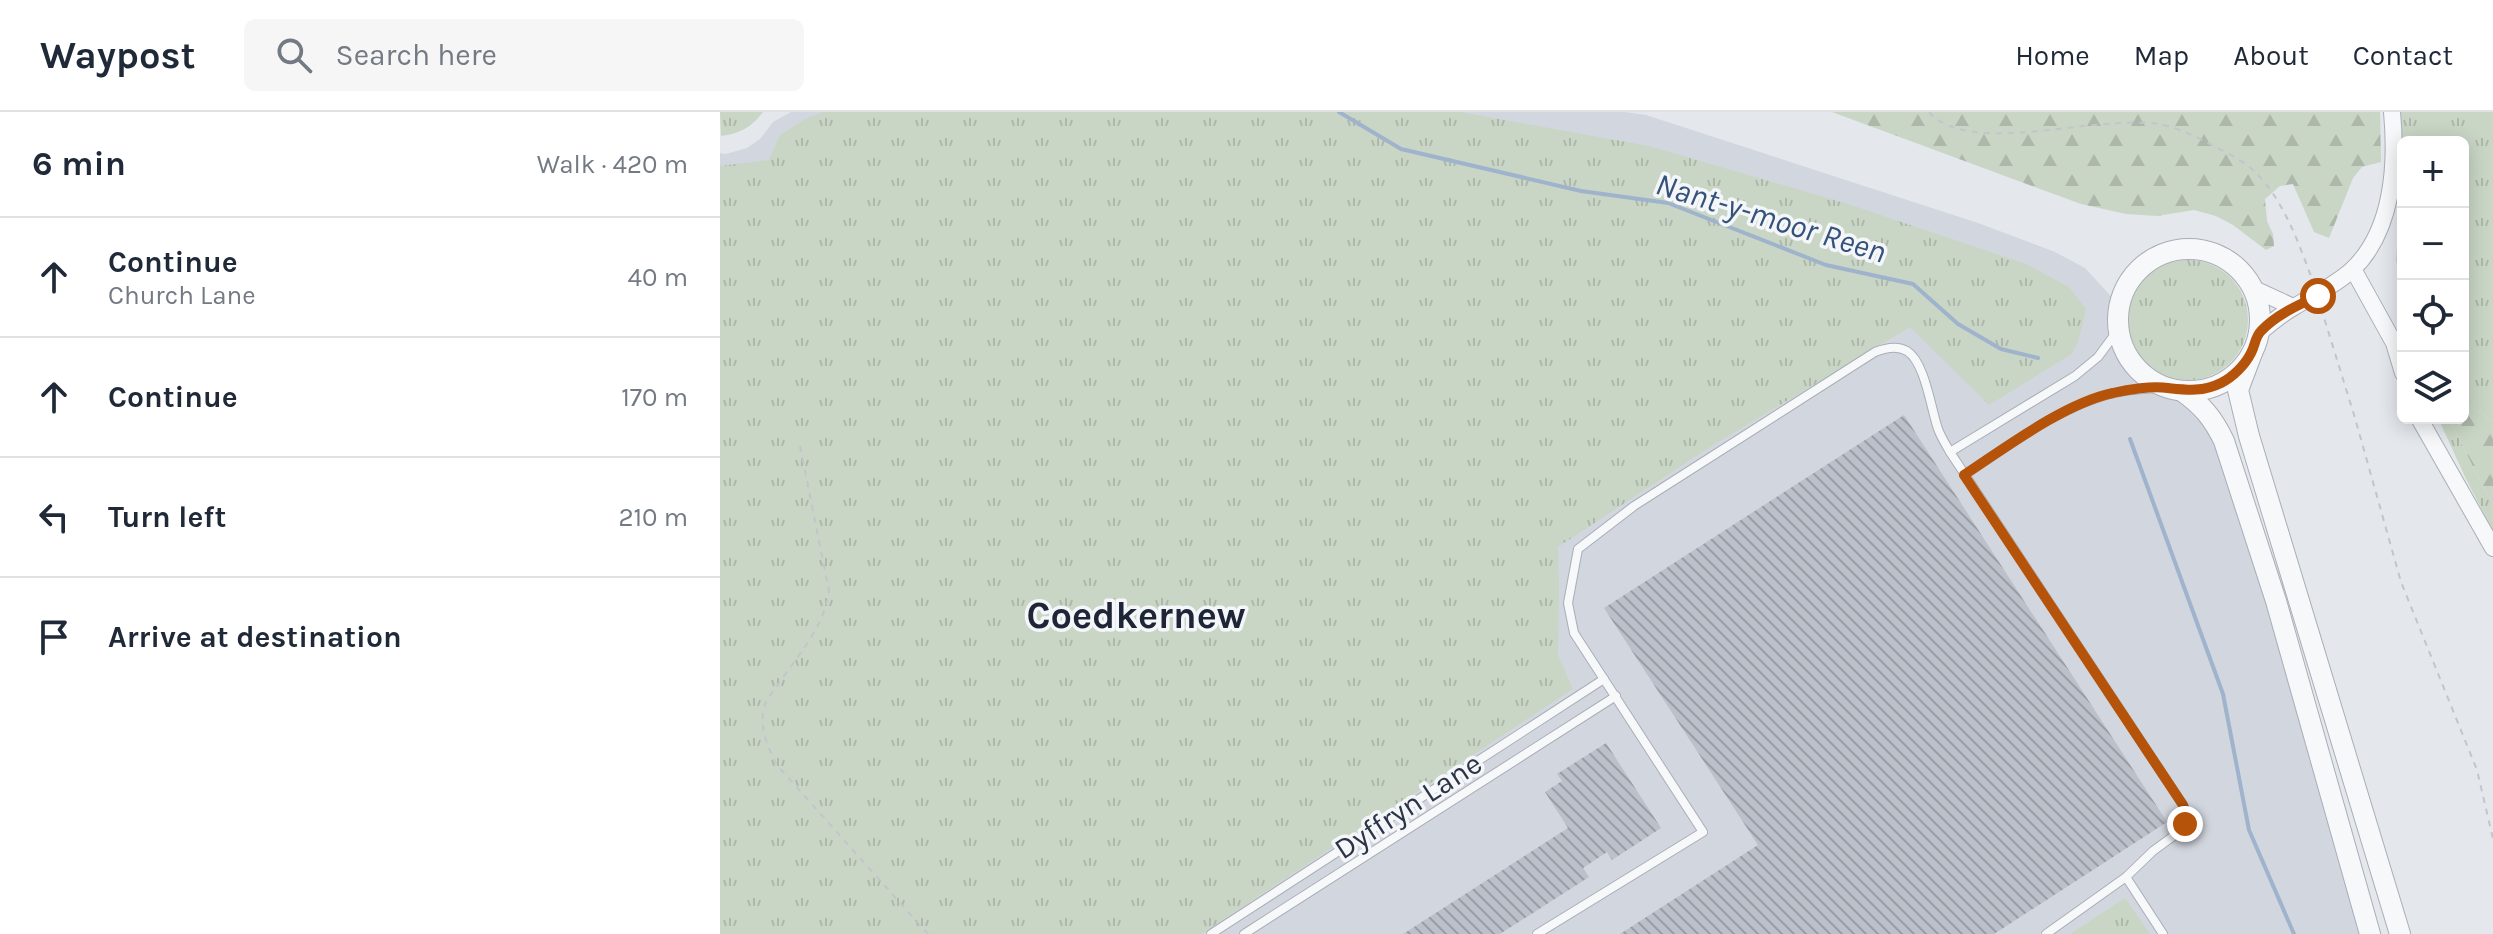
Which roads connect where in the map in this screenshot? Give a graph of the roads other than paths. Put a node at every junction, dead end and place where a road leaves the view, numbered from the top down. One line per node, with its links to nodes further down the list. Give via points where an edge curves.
1 (2392, 112): 2 (street, via 2393,184 2375,239)
2 (2353, 269): 4 (street, via 2318,296); 8 (street)
3 (2252, 288): 4 (street); 5 (street, via 2237,268 2216,254 2166,252 2144,264 2128,282 2119,305); 6 (street)
4 (2293, 307): 6 (street)
5 (2118, 330): 9 (street, via 2129,358 2145,376); 11 (lane, via 2075,376)
6 (2259, 333): 7 (street)
7 (2252, 353): 9 (street, via 2222,382 2203,389); 24 (street, via 2238,390 2249,436)
8 (2397, 353)
9 (2174, 389): 12 (lane, via 2113,393 2088,401); 23 (street, via 2202,405 2224,441 2276,601)
10 (2422, 424): 13 (street)
11 (1950, 452): 12 (lane); 14 (lane, via 1915,360 1899,348 1883,349 1634,506 1583,543 1575,556 1570,619)
12 (1964, 475): 16 (lane, via 2183,805 2185,824)
13 (2493, 548)
14 (1604, 679): 15 (lane); 17 (lane, Dyffryn Lane)
15 (1616, 696): 19 (lane, Dyffryn Lane); 20 (lane, via 1703,832)
16 (2126, 877): 21 (lane); 22 (lane)
17 (1234, 919): 18 (lane, Dyffryn Lane); 19 (lane)
18 (1211, 934)
19 (1244, 934)
20 (1537, 934)
21 (2046, 934)
22 (2163, 934)
23 (2370, 934)
24 (2400, 934)

